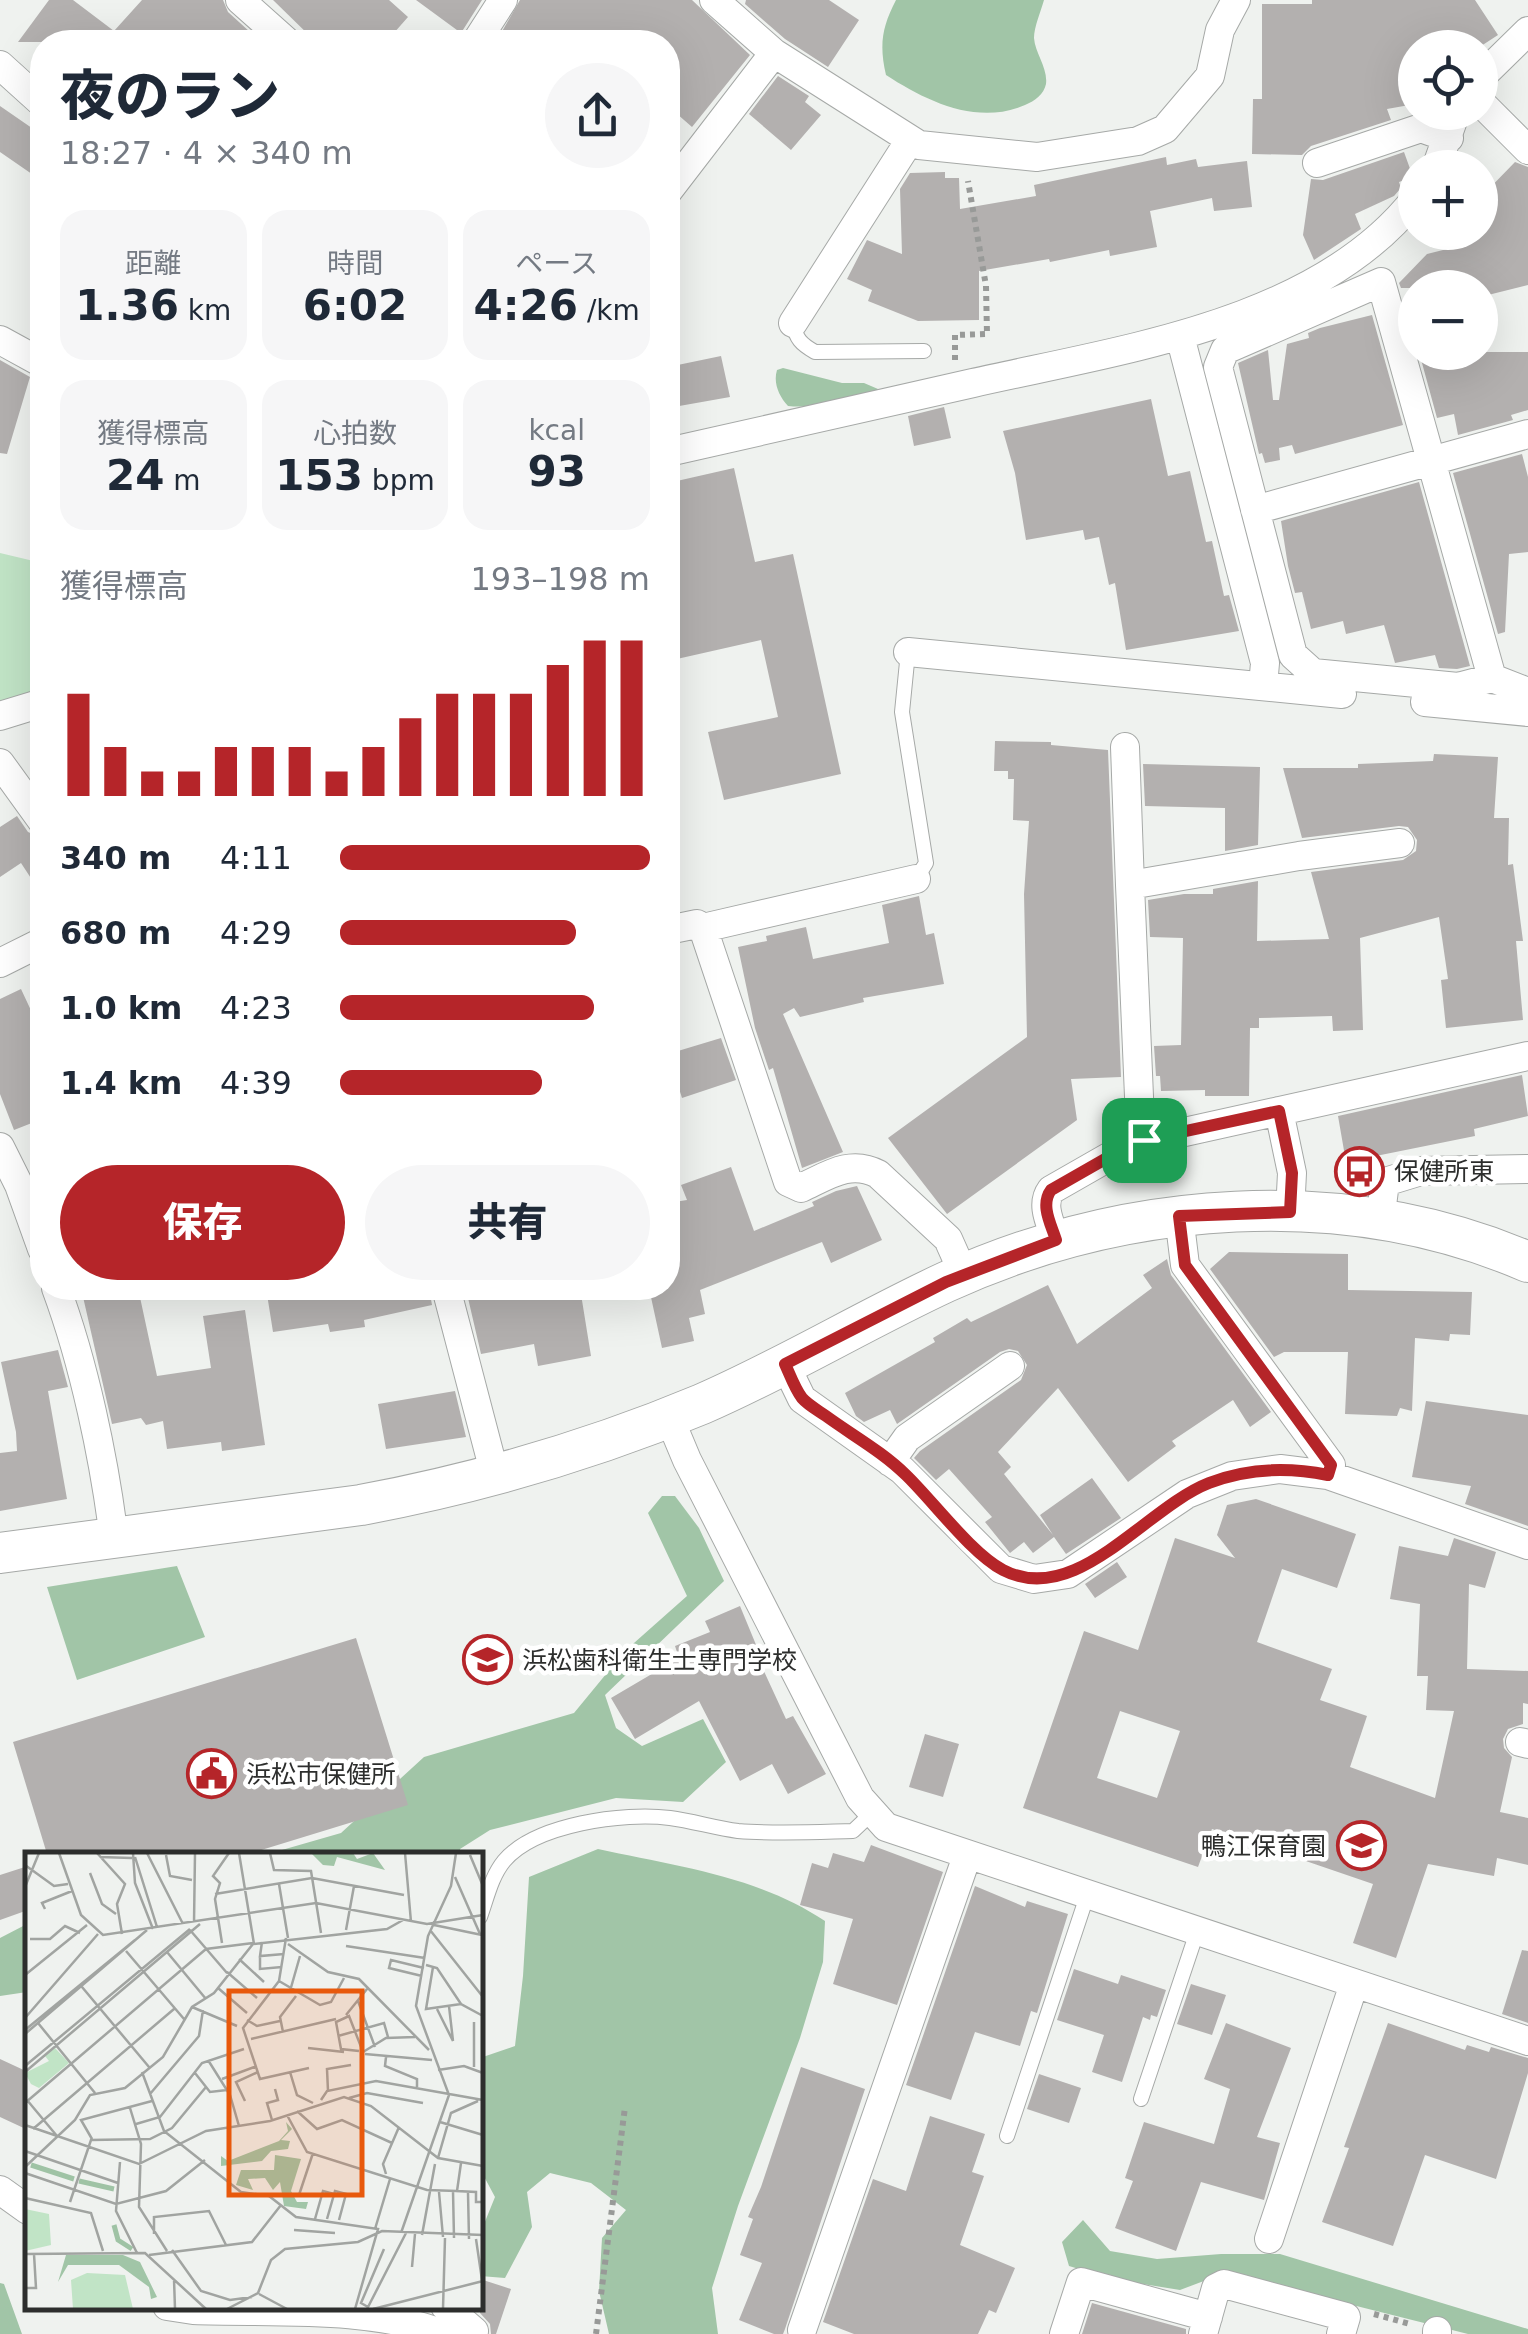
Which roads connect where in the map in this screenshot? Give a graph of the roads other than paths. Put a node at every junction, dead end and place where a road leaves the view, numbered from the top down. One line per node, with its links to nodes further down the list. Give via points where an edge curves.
1 (240, 0): 5 (street)
2 (503, 0): 6 (street)
3 (714, 0): 8 (street)
4 (1236, 0): 14 (street, via 1220,30 1210,76 1152,137 1052,156)
5 (274, 30)
6 (484, 30)
7 (1528, 30): 10 (street)
8 (774, 53): 14 (street); 17 (street)
9 (0, 65): 11 (street)
10 (1498, 70)
11 (30, 93)
12 (1498, 112): 15 (street)
13 (1416, 130): 16 (street)
14 (910, 140): 19 (street)
15 (1528, 150)
16 (1317, 162)
17 (680, 175)
18 (1398, 219): 20 (street, via 1377,242 1316,280)
19 (793, 323): 22 (lane, via 802,344 815,352)
20 (1180, 336): 25 (street); 30 (street, via 1265,663)
21 (0, 340): 23 (street)
22 (924, 351)
23 (30, 356)
24 (1528, 434): 26 (street)
25 (680, 449)
26 (1431, 461): 27 (street); 27 (street, via 1380,282 1226,350 1218,366); 29 (street)
27 (1255, 510): 29 (street, via 1293,655 1313,673 1458,687)
28 (908, 652): 30 (street); 39 (lane, via 902,712 926,863)
29 (1492, 678): 31 (street)
30 (1263, 686): 33 (street)
31 (1528, 692)
32 (30, 707): 34 (street)
33 (1528, 712)
34 (0, 716)
35 (1125, 747): 40 (street)
36 (0, 763): 37 (street)
37 (30, 805)
38 (1400, 844): 40 (street)
39 (916, 880): 42 (street)
40 (1130, 885): 47 (street)
41 (680, 928): 42 (street)
42 (703, 928): 56 (street, via 788,1182 800,1188 855,1166 878,1174 948,1239)
43 (30, 948): 44 (street)
44 (0, 963)
45 (1528, 1056): 46 (street)
46 (1279, 1111): 47 (street); 50 (street, via 1292,1173)
47 (1144, 1140): 54 (street, via 1051,1190 1046,1209)
48 (0, 1147): 51 (street)
49 (1528, 1169): 53 (street, via 1421,1172 1385,1182)
50 (1290, 1212): 52 (street); 53 (street)
51 (30, 1216)
52 (1179, 1216): 54 (street); 63 (street, via 1185,1265 1331,1465)
53 (1380, 1222): 55 (street)
54 (1056, 1240): 56 (street)
55 (1528, 1262)
56 (964, 1275): 59 (street)
57 (60, 1300): 65 (street)
58 (449, 1300): 64 (street)
59 (785, 1364): 61 (street); 62 (street, via 802,1399)
60 (1010, 1366): 62 (street, via 907,1438)
61 (669, 1417): 64 (street); 68 (street)
62 (890, 1462): 63 (street, via 987,1559 1034,1579 1084,1567 1209,1483 1280,1469)
63 (1328, 1475): 66 (street)
64 (495, 1476): 65 (street, via 361,1505)
65 (114, 1538): 67 (street)
66 (1528, 1545)
67 (0, 1553)
68 (871, 1814): 69 (street, via 904,1836); 71 (lane, via 853,1831 834,1832 734,1830 648,1816 598,1820 523,1845 494,1877)
69 (967, 1856): 70 (street); 84 (street)
70 (1087, 1896): 72 (street); 76 (lane)
71 (482, 1911)
72 (1197, 1932): 73 (street); 75 (lane)
73 (1354, 1984): 74 (street); 79 (street)
74 (1528, 2042)
75 (1141, 2100)
76 (1006, 2136)
77 (0, 2190): 78 (street)
78 (25, 2208)
79 (1269, 2239)
80 (186, 2309): 85 (street, via 364,2316)
81 (448, 2309): 86 (street)
82 (1205, 2326): 83 (street, via 1216,2288 1224,2284); 87 (street, via 1082,2282)
83 (1343, 2326)
84 (802, 2330)
85 (443, 2334)
86 (472, 2334)
87 (1064, 2334)

